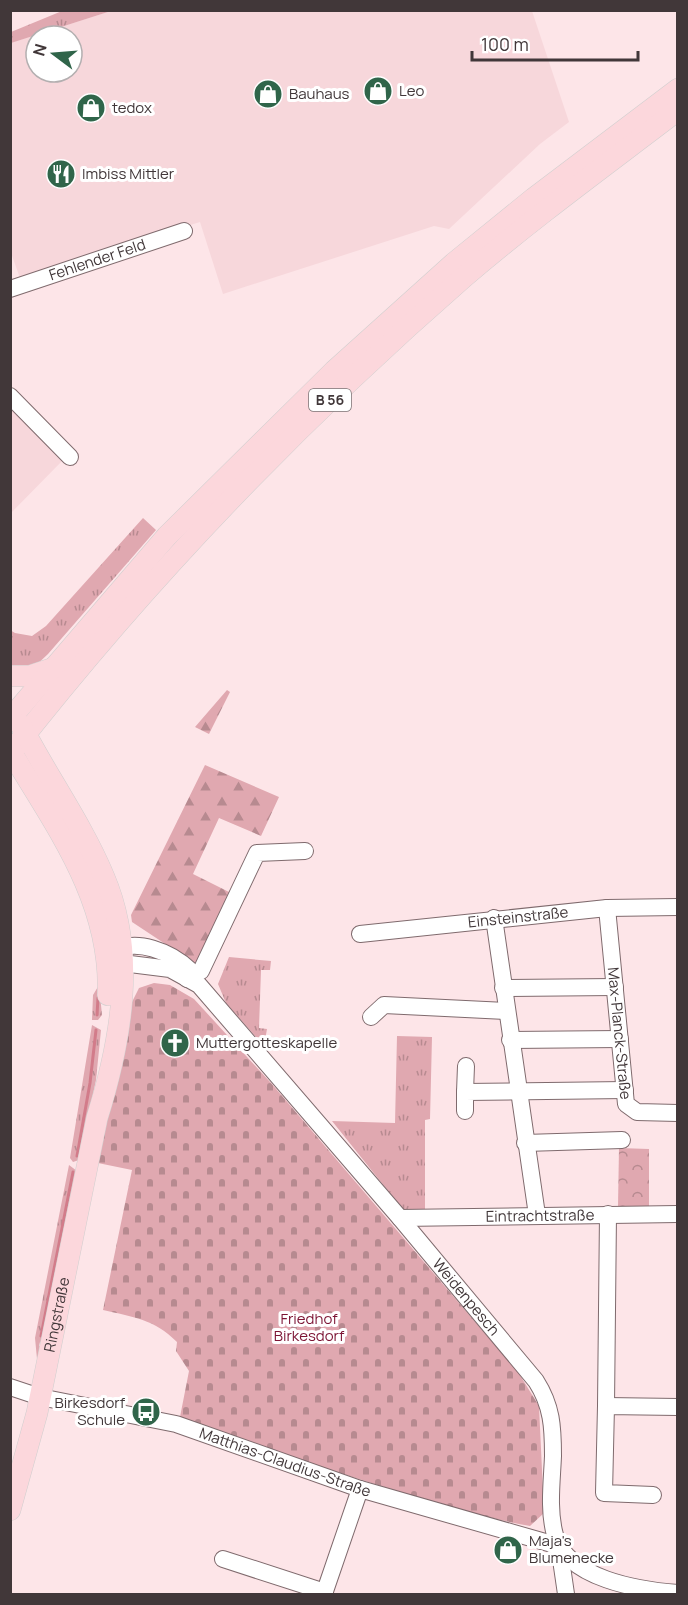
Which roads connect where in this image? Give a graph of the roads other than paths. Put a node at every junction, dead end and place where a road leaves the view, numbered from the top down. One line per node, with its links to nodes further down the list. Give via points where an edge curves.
1 (678, 89): 7 (main road, B 56, via 453,263 334,370 167,536)
2 (678, 110): 10 (main road, B 56, via 545,210 347,384 213,520)
3 (184, 231): 4 (street, Fehlender Feld)
4 (10, 289)
5 (10, 396): 6 (street)
6 (70, 457)
7 (54, 668): 8 (main road, via 30,676); 9 (main road, B 56)
8 (10, 676)
9 (12, 713): 10 (main road)
10 (26, 734): 11 (main road, B 56); 19 (main road, via 104,876 118,918)
11 (11, 752): 13 (main road)
12 (10, 786): 13 (main road)
13 (34, 789): 19 (main road, via 83,876)
14 (305, 851): 20 (street, via 257,854)
15 (678, 907): 16 (street, Einsteinstraße)
16 (607, 908): 17 (street, Einsteinstraße); 21 (street, Max-Planck-Straße)
17 (494, 918): 18 (street, Einsteinstraße); 22 (street)
18 (360, 934)
19 (117, 955): 20 (street, Weidenpesch, via 149,948 179,961); 40 (main road, Ringstraße, via 97,1118)
20 (194, 980): 38 (street, Weidenpesch)
21 (615, 987): 22 (street); 25 (street, Max-Planck-Straße)
22 (503, 988): 23 (street)
23 (506, 1011): 24 (street, via 384,1005); 26 (street)
24 (371, 1017)
25 (620, 1038): 26 (street); 28 (street, Max-Planck-Straße)
26 (510, 1040): 30 (street)
27 (466, 1066): 29 (street)
28 (625, 1090): 30 (street); 32 (street, Max-Planck-Straße, via 626,1104 633,1111)
29 (465, 1092): 30 (street); 31 (street)
30 (518, 1093): 34 (street)
31 (465, 1111)
32 (678, 1113)
33 (622, 1140): 34 (street)
34 (525, 1143): 37 (street)
35 (608, 1214): 36 (street, Eintrachtstraße); 37 (street, Eintrachtstraße); 41 (street)
36 (678, 1214)
37 (537, 1215): 38 (street, Eintrachtstraße)
38 (400, 1218): 46 (street, Weidenpesch, via 544,1394 553,1429 552,1518)
39 (10, 1387): 40 (street, Matthias-Claudius-Straße)
40 (40, 1397): 43 (street, Matthias-Claudius-Straße, via 176,1424); 45 (main road, Ringstraße)
41 (606, 1406): 42 (street); 44 (street, via 604,1493)
42 (678, 1407)
43 (360, 1489): 46 (street, Matthias-Claudius-Straße); 48 (street)
44 (653, 1494)
45 (10, 1510)
46 (560, 1546): 49 (street, via 579,1565 609,1580 640,1589); 50 (street, Weidenpesch)
47 (224, 1559): 48 (street)
48 (324, 1593)
49 (678, 1593)
50 (566, 1594)

